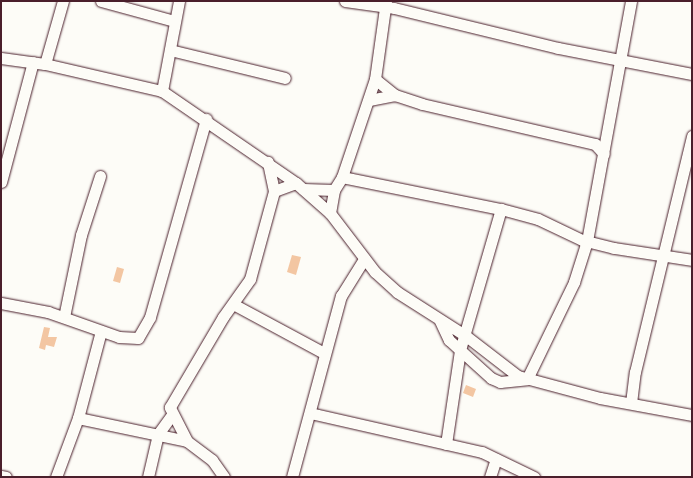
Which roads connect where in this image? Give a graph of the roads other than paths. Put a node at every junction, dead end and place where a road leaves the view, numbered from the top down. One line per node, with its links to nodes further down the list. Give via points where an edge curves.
1 (63, 1): 12 (street)
2 (101, 1): 7 (street)
3 (179, 1): 7 (street)
4 (345, 1): 6 (street)
5 (631, 1): 10 (street)
6 (386, 4): 10 (street); 15 (street)
7 (174, 20): 8 (street)
8 (170, 50): 14 (street); 16 (street)
9 (1, 58): 11 (street)
10 (620, 59): 13 (street); 21 (street)
11 (33, 62): 12 (street); 27 (street)
12 (45, 64): 16 (street)
13 (692, 74)
14 (285, 78)
15 (375, 79): 17 (street); 18 (street)
16 (162, 91): 19 (street)
17 (394, 95): 18 (street); 22 (street)
18 (369, 100): 26 (street, via 361,112)
19 (206, 119): 24 (street); 43 (street, via 147,328 132,339)
20 (692, 136): 34 (street)
21 (605, 137): 22 (street); 23 (street)
22 (595, 144): 23 (street)
23 (604, 154): 33 (street)
24 (268, 162): 28 (street); 30 (street)
25 (100, 176): 41 (street, via 81,235)
26 (342, 177): 29 (street); 31 (street)
27 (1, 182)
28 (299, 186): 29 (street); 30 (street); 32 (street)
29 (334, 190): 32 (street)
30 (274, 191): 37 (street)
31 (501, 209): 33 (street, via 538,219); 44 (street)
32 (330, 213): 35 (street)
33 (587, 241): 34 (street); 47 (street, via 550,336)
34 (665, 255): 36 (street); 48 (street, via 635,372)
35 (364, 258): 42 (street, via 397,292); 46 (street, via 341,296)
36 (692, 260)
37 (245, 288): 39 (street); 40 (street)
38 (1, 303): 41 (street)
39 (233, 304): 40 (street); 50 (street, via 174,397)
40 (248, 310): 46 (street)
41 (64, 317): 43 (street)
42 (440, 321): 44 (street); 45 (street, via 444,332)
43 (101, 331): 52 (street)
44 (466, 336): 45 (street); 47 (street, via 510,372)
45 (460, 350): 47 (street, via 490,378 507,382); 55 (street)
46 (324, 353): 49 (street)
47 (527, 379): 48 (street)
48 (631, 404): 51 (street)
49 (310, 413): 55 (street); 62 (street)
50 (172, 415): 53 (street); 54 (street)
51 (692, 415)
52 (78, 418): 53 (street); 60 (street)
53 (158, 434): 54 (street); 61 (street)
54 (187, 441): 58 (street)
55 (446, 444): 56 (street)
56 (496, 459): 63 (street); 64 (street)
57 (1, 476): 59 (street)
58 (224, 476)
59 (6, 477)
60 (56, 477)
61 (148, 477)
62 (292, 477)
63 (490, 477)
64 (534, 477)

